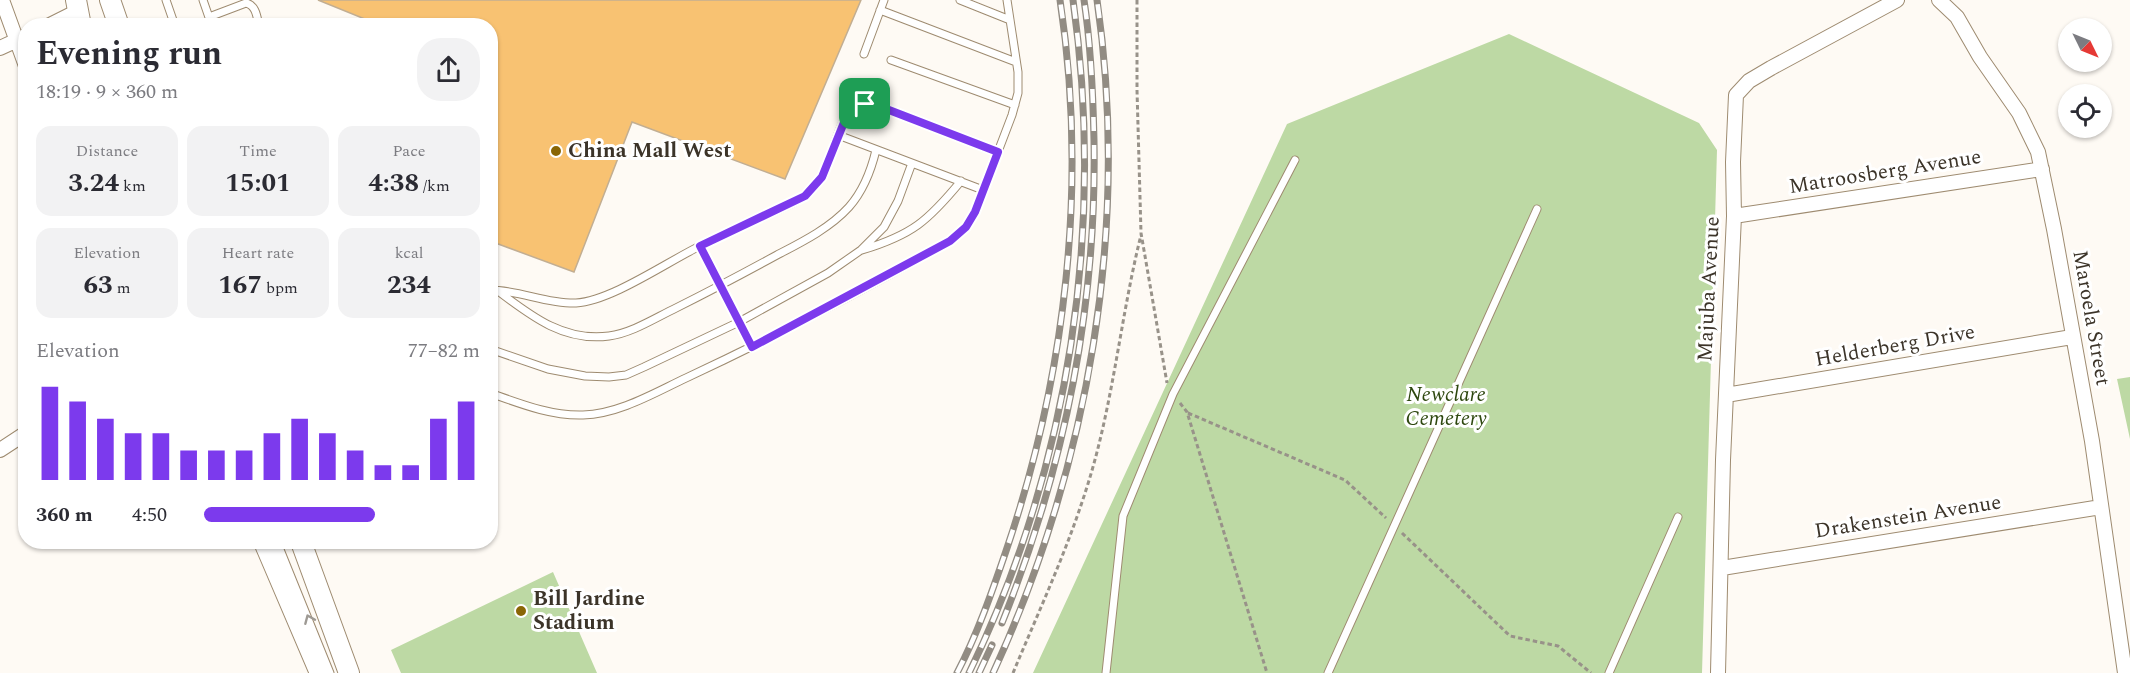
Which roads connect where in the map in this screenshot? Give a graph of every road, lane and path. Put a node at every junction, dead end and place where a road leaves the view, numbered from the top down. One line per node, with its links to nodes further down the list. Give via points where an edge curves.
1 (2, 0): 19 (street)
2 (102, 0): 14 (lane)
3 (110, 0): 15 (main road)
4 (166, 0): 16 (lane)
5 (203, 0): 13 (lane)
6 (884, 0): 12 (lane)
7 (961, 0): 18 (lane)
8 (1007, 0): 18 (lane)
9 (1137, 0): 36 (path)
10 (1897, 0): 35 (street, Majuba Avenue, via 1771,68 1740,91 1735,102)
11 (1939, 0): 31 (street, Maroela Street, via 1957,17 2019,113)
12 (880, 10): 22 (lane); 24 (lane)
13 (209, 17): 17 (lane, via 246,3 251,4)
14 (108, 18)
15 (116, 18)
16 (172, 18)
17 (257, 18)
18 (1010, 20): 24 (lane)
19 (18, 33)
20 (18, 40): 21 (street)
21 (0, 48)
22 (864, 54)
23 (891, 60): 25 (lane)
24 (1016, 62): 25 (lane)
25 (1015, 105): 28 (lane)
26 (838, 135): 27 (lane); 28 (lane, via 849,110 856,105 876,105); 37 (lane, via 822,177 805,196)
27 (876, 150): 30 (lane); 39 (lane, via 870,173 849,208 831,223)
28 (998, 152): 33 (lane)
29 (1295, 160): 46 (lane)
30 (912, 163): 32 (lane); 38 (lane, via 884,227)
31 (2042, 168): 35 (street, Matroosberg Avenue); 43 (street, Maroela Street)
32 (961, 182): 33 (lane); 38 (lane, via 936,212 916,227)
33 (983, 190): 44 (lane, via 966,227 950,241)
34 (1537, 209): 65 (lane)
35 (1734, 216): 47 (street, Majuba Avenue)
36 (1141, 233): 46 (path, via 1166,379); 62 (path, via 1118,358 1087,489)
37 (700, 246): 39 (lane); 40 (lane, via 592,300 575,303)
38 (861, 250): 42 (lane, via 828,273)
39 (721, 286): 41 (lane, via 626,332 608,336 556,330); 42 (lane)
40 (498, 291)
41 (498, 293)
42 (739, 322): 44 (lane); 45 (lane, via 626,375 585,376 548,369)
43 (2072, 337): 47 (street, Helderberg Drive); 51 (street, Maroela Street)
44 (752, 347): 48 (lane, via 632,403 606,411 584,415 552,413)
45 (498, 352)
46 (1173, 394): 63 (lane, via 1123,516); 64 (path, via 1187,412)
47 (1726, 395): 57 (street, Majuba Avenue)
48 (498, 396)
49 (18, 438): 50 (street)
50 (0, 450)
51 (2101, 507): 57 (street, Drakenstein Avenue); 68 (street, Maroela Street)
52 (1678, 517): 66 (lane)
53 (267, 549): 58 (main road)
54 (280, 549): 59 (lane, one-way to 54)
55 (295, 549): 60 (lane)
56 (304, 549): 61 (main road)
57 (1722, 568): 67 (street, Majuba Avenue)
58 (320, 673)
59 (330, 673)
60 (341, 673)
61 (349, 673)
62 (1013, 673)
63 (1106, 673)
64 (1267, 673)
65 (1328, 673)
66 (1609, 673)
67 (1718, 673)
68 (2125, 673)

